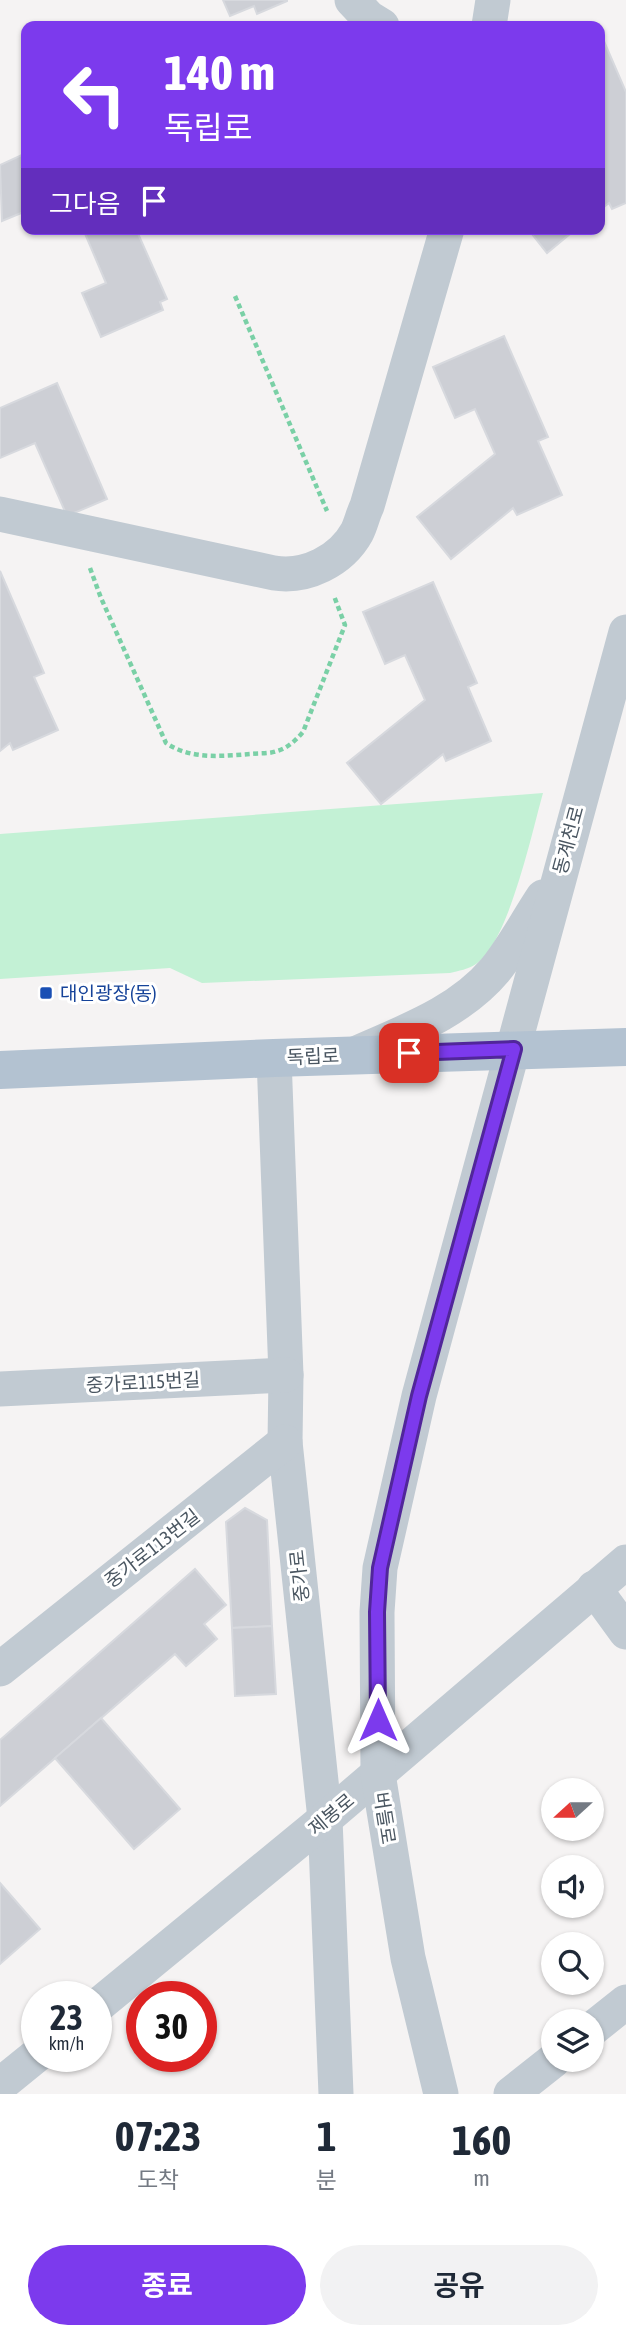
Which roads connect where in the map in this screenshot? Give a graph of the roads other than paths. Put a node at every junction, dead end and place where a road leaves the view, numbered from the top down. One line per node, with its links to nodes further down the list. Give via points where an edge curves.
1 (352, 0): 3 (street)
2 (493, 0): 4 (street)
3 (374, 21)
4 (490, 21)
5 (445, 235): 6 (street, via 357,532 333,556 300,574 274,573)
6 (0, 514)
7 (626, 632): 8 (street, 동계천로)
8 (616, 697): 9 (street, 동계천로)
9 (559, 874): 11 (street, 동계천로); 12 (street, via 495,970 474,990 450,1009)
10 (626, 1047): 11 (main road, 독립로)
11 (514, 1049): 12 (main road, 독립로); 22 (street, 버들로, via 419,1396 380,1568)
12 (354, 1055): 13 (main road, 독립로)
13 (274, 1058): 14 (main road, 독립로); 15 (street, 중가로)
14 (0, 1070)
15 (286, 1375): 16 (street, 중가로115번길); 17 (street, 중가로)
16 (0, 1388)
17 (285, 1442): 21 (street, 중가로113번길); 23 (street, 중가로)
18 (626, 1562): 19 (street, 제봉로)
19 (594, 1588): 20 (street); 22 (street, 제봉로)
20 (626, 1632)
21 (6, 1657)
22 (379, 1774): 23 (street, 제봉로); 31 (street, 버들로, via 408,1958)
23 (325, 1819): 24 (street, 제봉로); 30 (street, 중가로)
24 (112, 1994)
25 (626, 2002): 26 (street)
26 (604, 2019)
27 (21, 2068): 29 (street)
28 (541, 2070): 32 (street)
29 (0, 2085)
30 (336, 2094)
31 (441, 2094)
32 (511, 2094)

